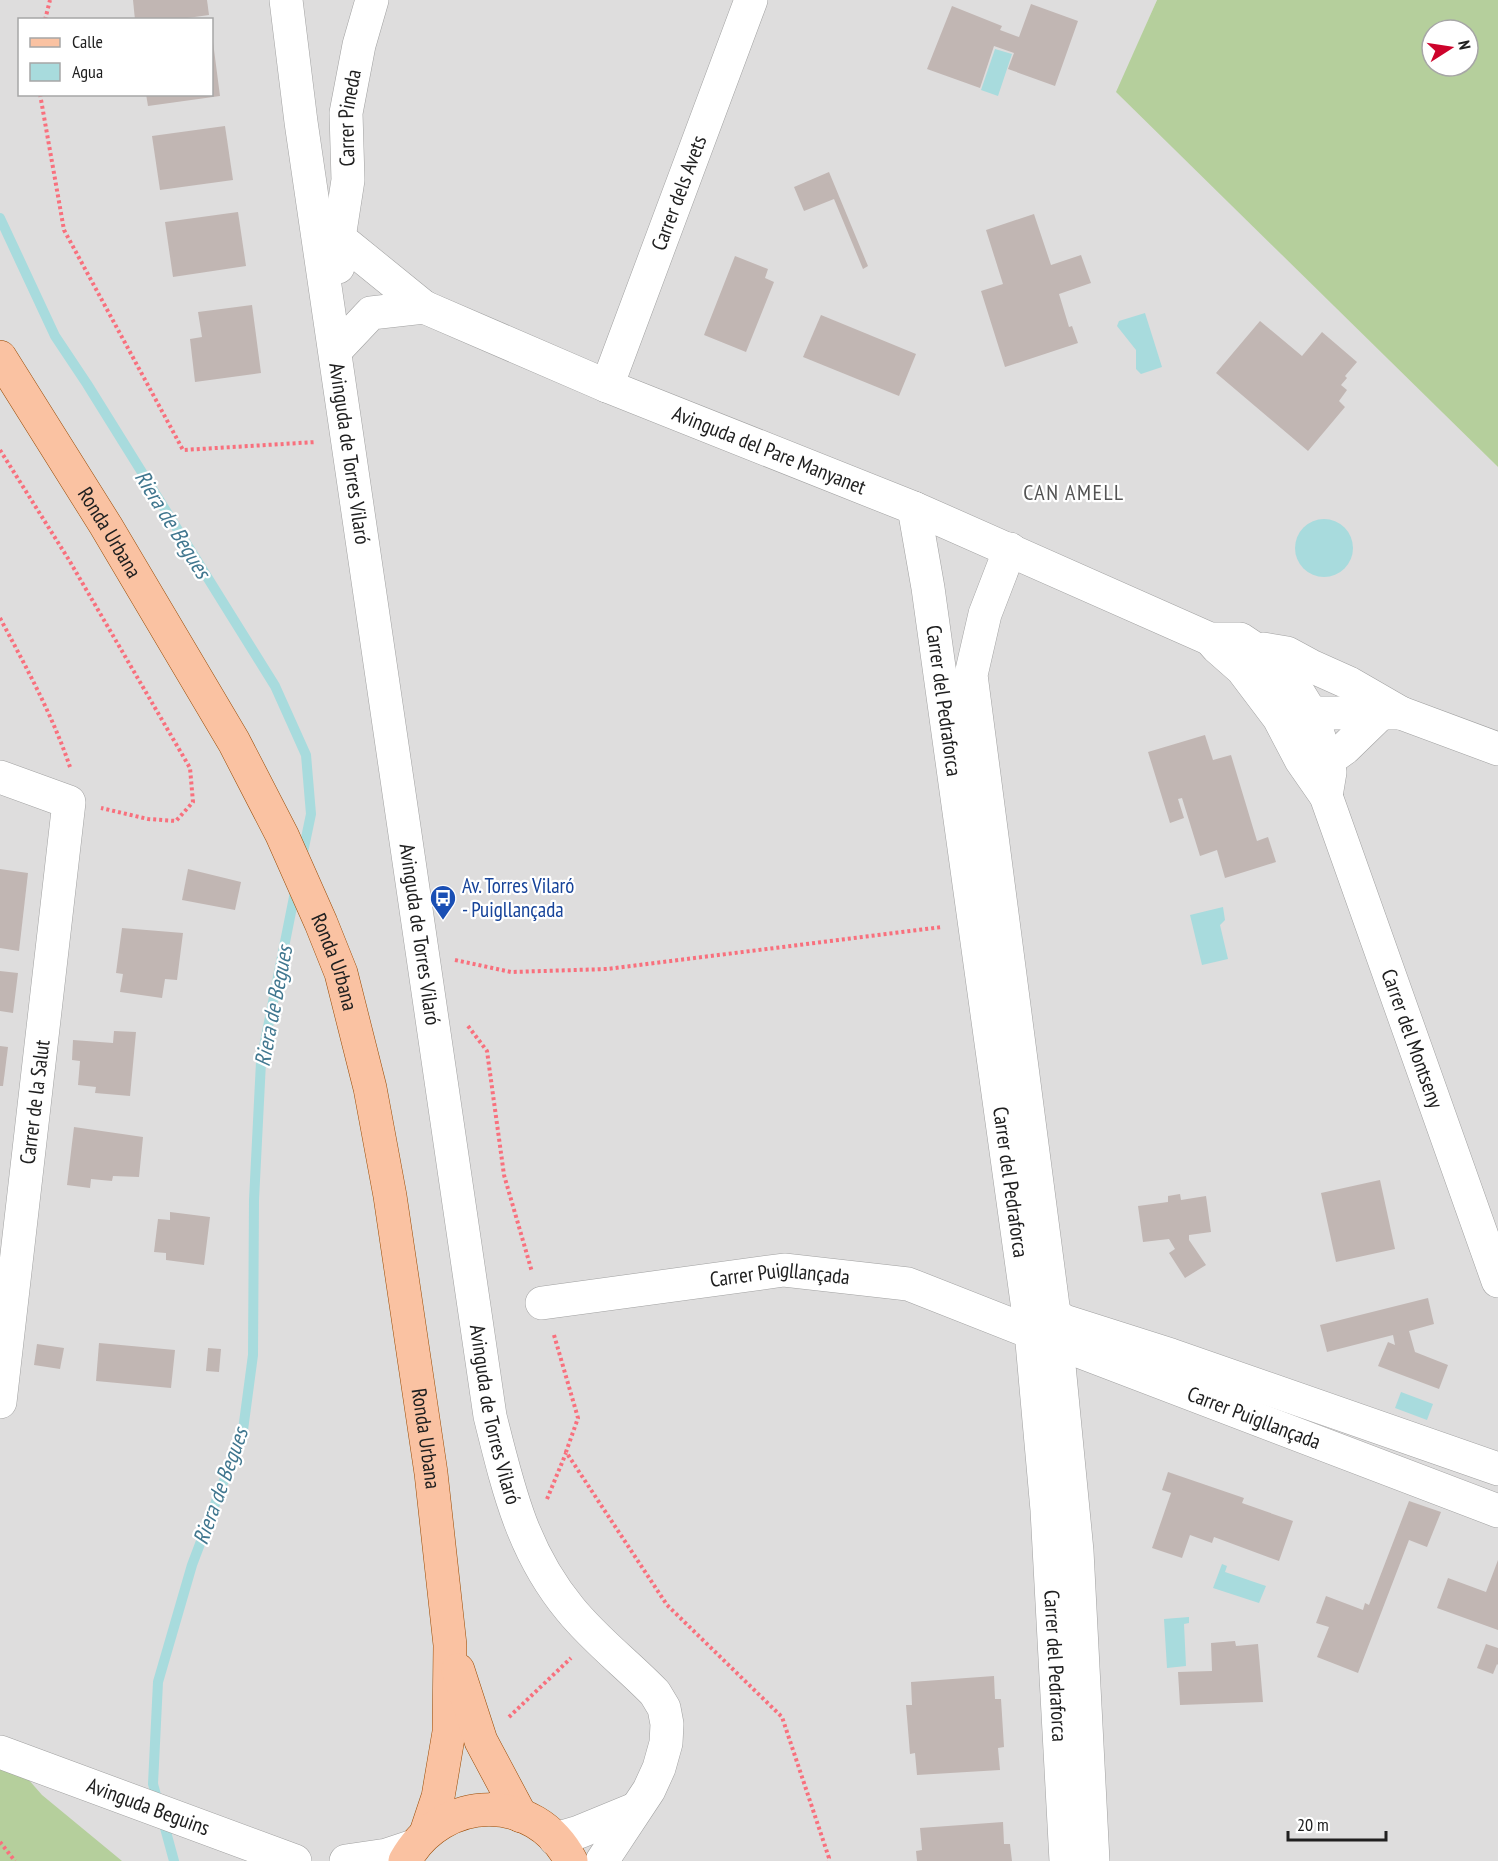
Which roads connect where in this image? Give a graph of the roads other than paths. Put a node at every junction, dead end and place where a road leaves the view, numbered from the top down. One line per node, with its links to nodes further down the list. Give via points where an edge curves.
1 (286, 0): 6 (street, Avinguda de Torres Vilaró)
2 (372, 0): 4 (street, Carrer Pineda, via 346,113 348,180)
3 (751, 0): 8 (street, Carrer dels Avets)
4 (339, 238): 5 (street); 6 (street, Carrer Pineda)
5 (424, 307): 6 (street, Avinguda del Pare Manyanet, via 371,313); 8 (street, Avinguda del Pare Manyanet)
6 (336, 350): 27 (street, Avinguda de Torres Vilaró, via 490,1416 521,1527 540,1566 564,1601 648,1686 664,1708 666,1743 659,1768)
7 (0, 357): 25 (main road, Ronda Urbana, via 234,742 282,835 341,973 390,1196 431,1473)
8 (607, 386): 9 (street, Avinguda del Pare Manyanet)
9 (914, 508): 10 (street, Avinguda del Pare Manyanet); 21 (street, Carrer del Pedraforca)
10 (1010, 549): 11 (street, Avinguda del Pare Manyanet, via 1210,639 1217,648); 21 (street, Carrer del Pedraforca, via 985,614 971,675)
11 (1247, 658): 12 (street, via 1287,654); 13 (street, Avinguda del Pare Manyanet, via 1261,653 1293,684)
12 (1334, 676): 13 (street, via 1314,689); 14 (street)
13 (1300, 714): 14 (street); 16 (street, Avinguda del Pare Manyanet); 18 (street, Avinguda del Pare Manyanet, via 1301,760)
14 (1390, 714): 15 (street); 16 (street)
15 (1498, 749)
16 (1327, 762): 18 (street, Avinguda del Pare Manyanet, via 1330,772)
17 (0, 777): 22 (street, Carrer de la Salut, via 69,802)
18 (1326, 796): 19 (street, Carrer del Montseny)
19 (1498, 1281)
20 (542, 1303): 21 (street, Carrer Puigllançada, via 784,1270 908,1284)
21 (1036, 1325): 23 (street, Carrer Puigllançada, via 1064,1321 1171,1354); 24 (street, Carrer Puigllançada); 34 (street, Carrer del Pedraforca); 35 (street, Carrer del Pedraforca, via 1077,1551)
22 (0, 1402)
23 (1498, 1469)
24 (1498, 1511)
25 (450, 1645): 28 (main road, Ronda Urbana, via 481,1741); 29 (main road, Ronda Urbana, via 449,1732 438,1797)
26 (0, 1752): 31 (street, Avinguda Beguins)
27 (635, 1809): 30 (street, via 579,1832); 33 (street, Avinguda de Torres Vilaró)
28 (521, 1816): 29 (main road, via 494,1810 466,1812 441,1822); 30 (main road, via 540,1826)
29 (415, 1847): 32 (street)
30 (563, 1850)
31 (295, 1861)
32 (346, 1861)
33 (602, 1861)
34 (1066, 1861)
35 (1093, 1861)

